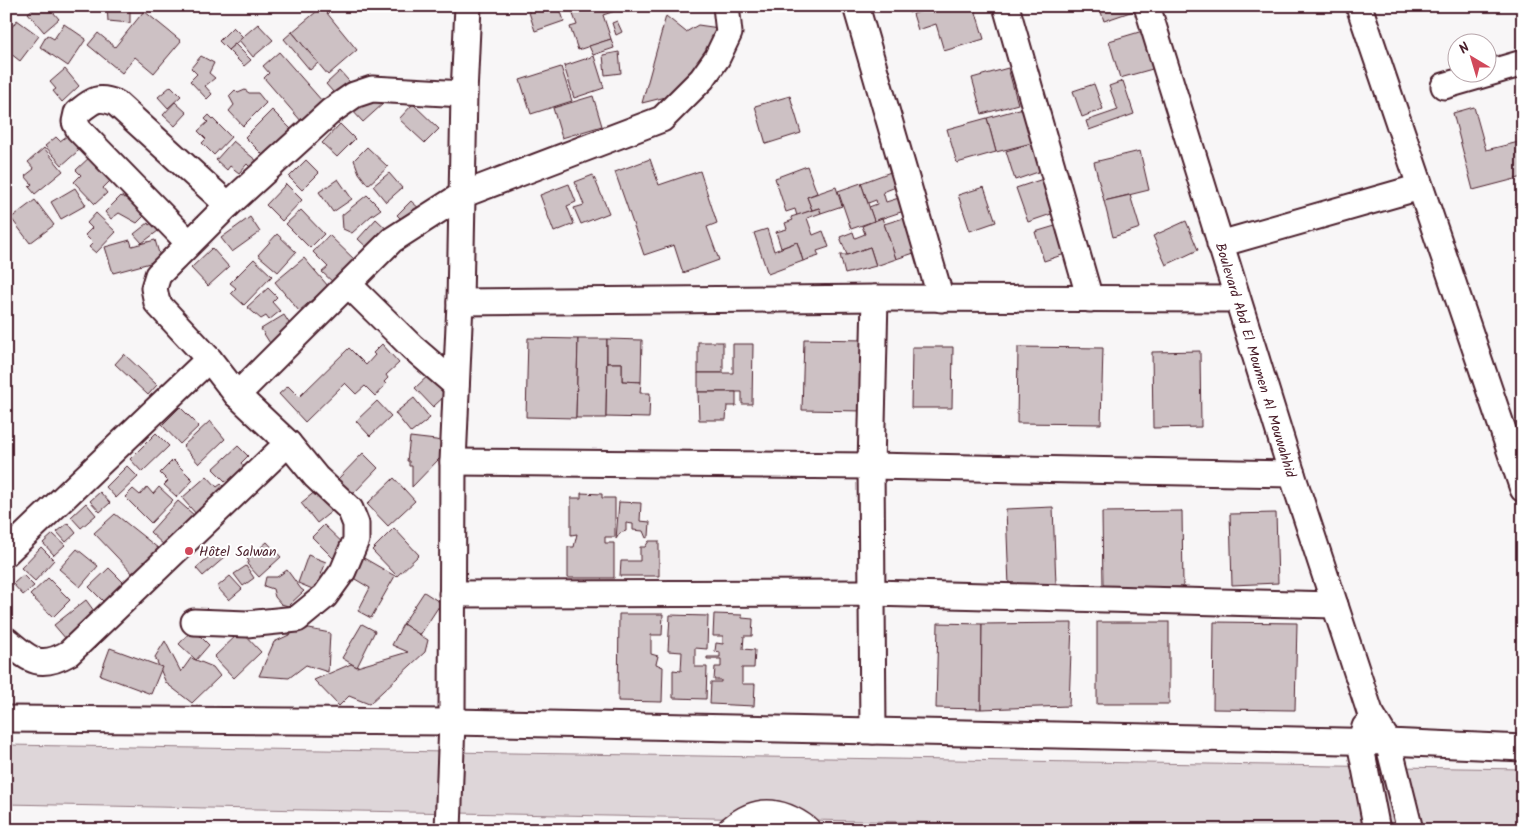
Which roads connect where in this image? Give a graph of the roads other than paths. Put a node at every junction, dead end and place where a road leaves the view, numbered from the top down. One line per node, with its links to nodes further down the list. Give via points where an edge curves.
1 (468, 6): 9 (street)
2 (726, 6): 11 (street, via 729,33 718,58 662,119)
3 (856, 6): 17 (street)
4 (1006, 6): 18 (street)
5 (1147, 6): 14 (street, Boulevard Abd El Moumen Al Mouwahhid)
6 (1359, 6): 10 (street)
7 (1523, 63): 8 (street)
8 (1444, 86)
9 (464, 94): 11 (street); 12 (street, via 372,89 354,95 331,111)
10 (1420, 188): 14 (street); 28 (street)
11 (462, 195): 15 (street, via 392,240); 20 (street)
12 (228, 205): 13 (street); 13 (street, via 116,103 95,99 77,113 75,122 79,130)
13 (189, 243): 21 (street, via 158,275 154,288 158,303)
14 (1220, 244): 19 (street, Boulevard Abd El Moumen Al Mouwahhid)
15 (349, 285): 22 (street, via 412,348); 23 (street)
16 (875, 298): 17 (street); 20 (street); 26 (street)
17 (941, 299): 18 (street)
18 (1090, 299): 19 (street)
19 (1238, 299): 27 (street, Boulevard Abd El Moumen Al Mouwahhid)
20 (460, 302): 22 (street)
21 (209, 359): 23 (street); 29 (street)
22 (456, 385): 25 (street)
23 (237, 395): 24 (street)
24 (288, 443): 33 (street, via 316,477 350,509 356,524 356,540 343,571 325,596 297,619 247,624); 34 (street, via 69,653 56,660 42,662 27,657)
25 (453, 462): 26 (street); 31 (street)
26 (871, 466): 27 (street); 30 (street)
27 (1292, 474): 32 (street, Boulevard Abd El Moumen Al Mouwahhid)
28 (1523, 489)
29 (6, 553)
30 (872, 593): 31 (street); 32 (street); 38 (street)
31 (452, 594): 37 (street)
32 (1335, 605): 35 (street, Boulevard Abd El Moumen Al Mouwahhid)
33 (194, 622)
34 (6, 640)
35 (1370, 712): 39 (street); 40 (street, Boulevard Abd El Moumen Al Mouwahhid)
36 (6, 719): 37 (street)
37 (452, 722): 38 (street); 42 (street)
38 (873, 731): 39 (street)
39 (1360, 742): 40 (street); 45 (street)
40 (1388, 742): 41 (street); 46 (street, Boulevard Abd El Moumen Al Mouwahhid)
41 (1523, 748)
42 (448, 830)
43 (732, 830): 44 (main road, via 757,816 774,814 792,819)
44 (806, 830)
45 (1377, 830)
46 (1410, 830)

